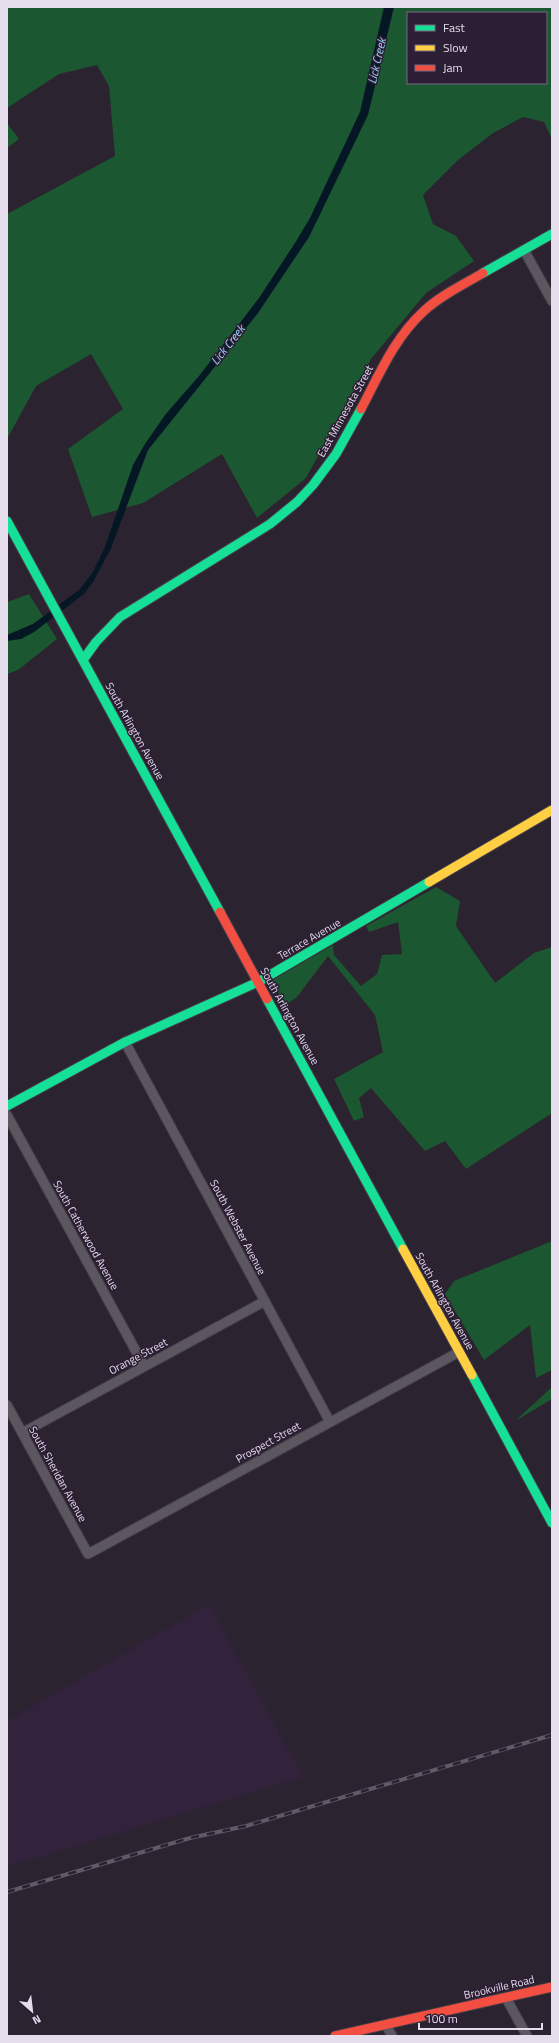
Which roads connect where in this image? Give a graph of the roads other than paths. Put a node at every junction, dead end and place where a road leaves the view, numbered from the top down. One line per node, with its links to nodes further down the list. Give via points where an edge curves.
1 (552, 234): 2 (main road, East Minnesota Street)
2 (524, 250): 3 (street); 5 (main road, East Minnesota Street, via 442,297 408,328 391,352 336,454 313,485 288,510 270,524 120,617)
3 (552, 301)
4 (7, 521): 5 (main road, South Arlington Avenue)
5 (83, 660): 7 (main road, South Arlington Avenue)
6 (552, 810): 7 (main road, Terrace Avenue)
7 (258, 982): 8 (main road, Terrace Avenue); 12 (main road, South Arlington Avenue)
8 (125, 1042): 9 (main road, Terrace Avenue); 11 (street, South Webster Avenue)
9 (7, 1106)
10 (7, 1115): 13 (street, South Catherwood Avenue)
11 (265, 1301): 13 (street, Orange Street); 15 (street, South Webster Avenue)
12 (459, 1352): 15 (street, Prospect Street); 17 (main road, South Arlington Avenue)
13 (144, 1366): 16 (street, Orange Street)
14 (7, 1405): 16 (street, South Sheridan Avenue)
15 (330, 1422): 18 (street, Prospect Street)
16 (22, 1433): 18 (street, South Sheridan Avenue)
17 (552, 1523)
18 (88, 1554)
19 (552, 1987): 20 (main road, Brookville Road)
20 (506, 1998): 21 (main road, Brookville Road); 24 (street)
21 (386, 2025): 22 (main road, Brookville Road); 23 (street)
22 (339, 2036)
23 (392, 2036)
24 (527, 2036)

